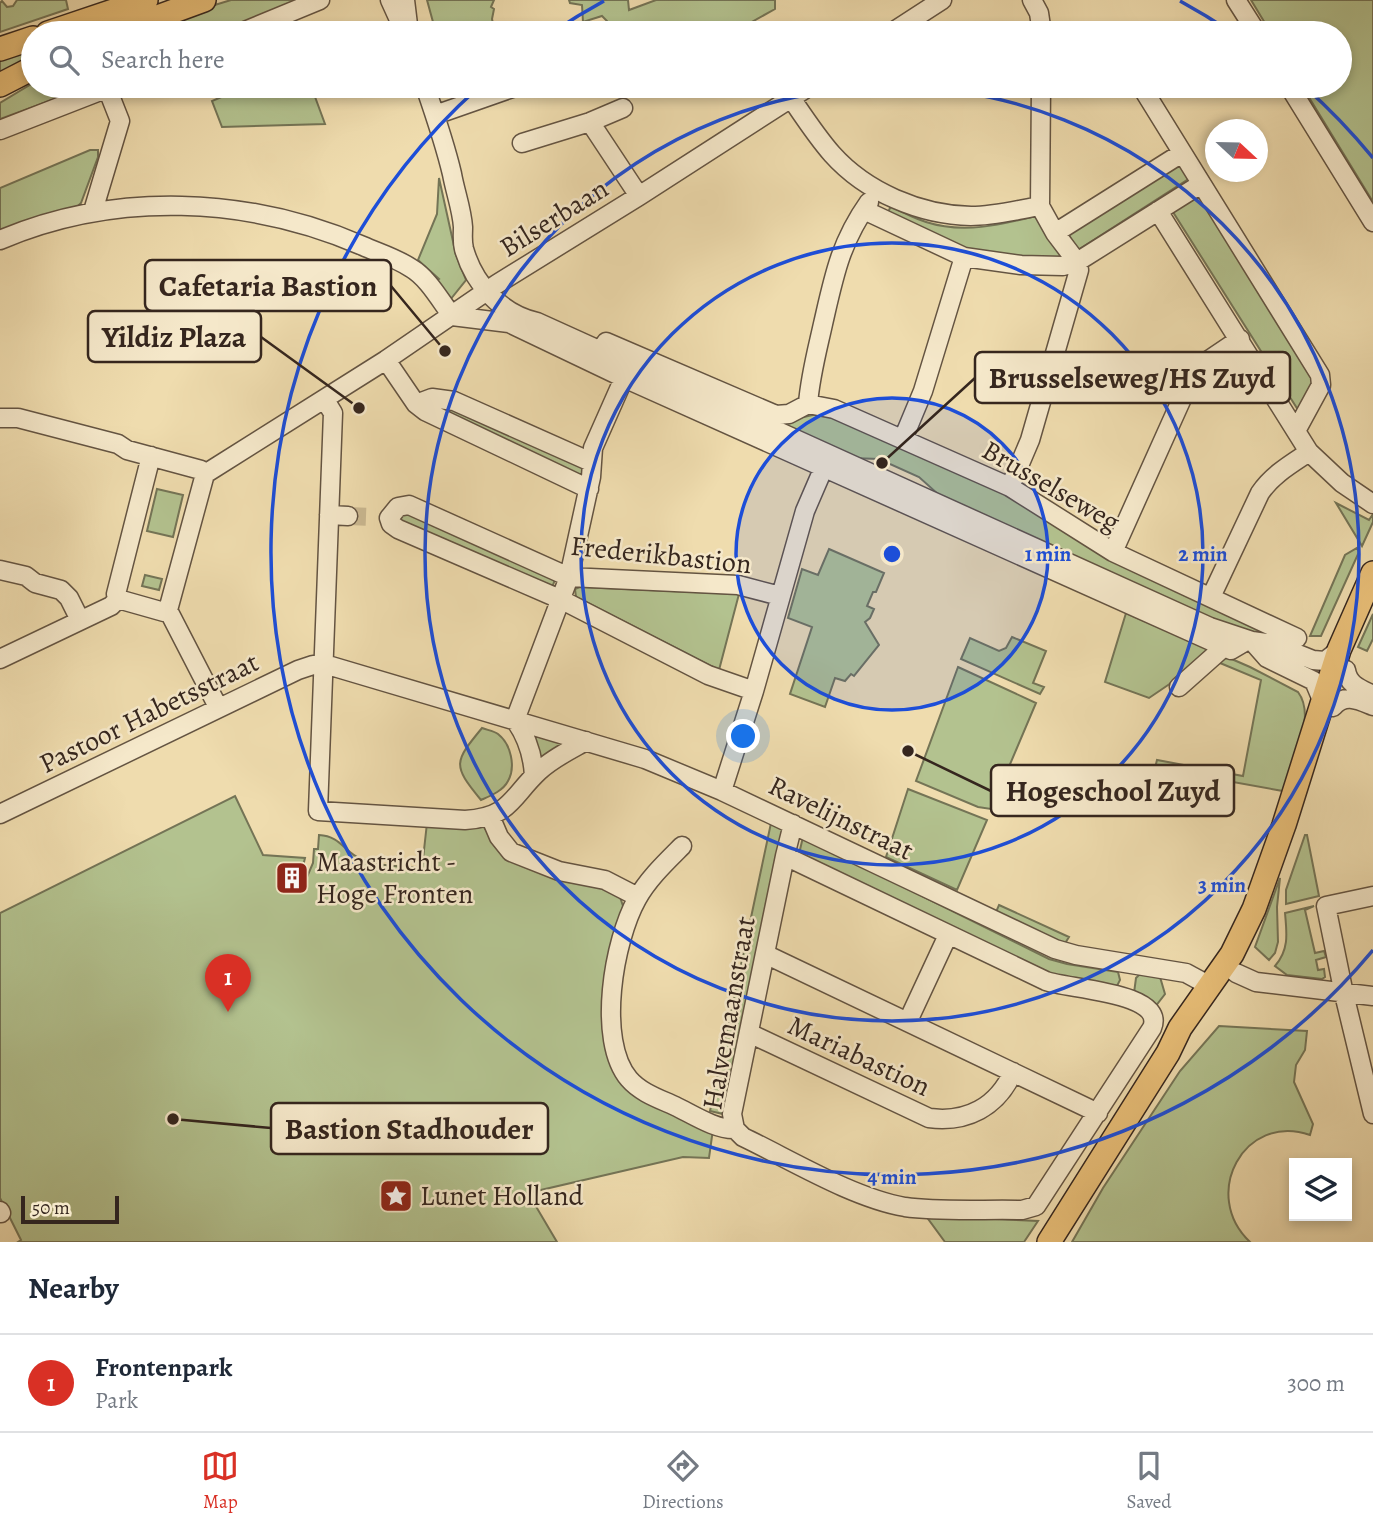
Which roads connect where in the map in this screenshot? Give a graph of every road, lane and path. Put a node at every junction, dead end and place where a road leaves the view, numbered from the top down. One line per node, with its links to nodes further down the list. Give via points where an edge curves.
1 (148, 0): 9 (main road); 10 (street, via 151,7)
2 (204, 0): 11 (main road)
3 (320, 0): 12 (street)
4 (390, 0): 13 (street)
5 (405, 0): 14 (street)
6 (941, 0): 15 (street)
7 (1032, 0): 16 (street)
8 (1236, 0): 17 (street)
9 (84, 21)
10 (135, 21)
11 (148, 21)
12 (269, 21)
13 (401, 21)
14 (406, 21)
15 (909, 21)
16 (1040, 21)
17 (1249, 21)
18 (21, 42): 19 (main road)
19 (0, 50)
20 (21, 74): 21 (main road)
21 (0, 85)
22 (66, 98): 33 (street)
23 (113, 98): 41 (street, via 120,121)
24 (429, 98): 31 (street, Brusselseweg)
25 (484, 98): 31 (street)
26 (791, 98): 37 (street, via 837,159); 38 (street, Bilserbaan)
27 (1041, 98): 39 (street)
28 (1148, 98): 35 (street)
29 (1296, 98): 43 (street)
30 (624, 108): 32 (street)
31 (435, 115): 48 (street, Brusselseweg, via 466,253 475,274)
32 (590, 122): 34 (street); 38 (street, Bilserbaan)
33 (0, 130)
34 (522, 143)
35 (1182, 153): 36 (street); 44 (street)
36 (1201, 184): 42 (street); 58 (street, via 1320,375 1321,385)
37 (878, 190): 39 (street, via 946,214 977,215); 40 (street)
38 (639, 196): 48 (street, Bilserbaan)
39 (1040, 206): 44 (street)
40 (864, 210): 46 (street); 56 (street, via 838,260)
41 (93, 211): 45 (street); 49 (street, via 156,205 206,207 297,223 412,268)
42 (1158, 211): 47 (street); 51 (street)
43 (1373, 222)
44 (1055, 233): 47 (street)
45 (0, 240)
46 (964, 257): 47 (street, via 1021,265); 59 (street, via 923,391)
47 (1077, 262): 66 (street, via 1076,286 1030,440)
48 (492, 287): 49 (street, Bilserbaan); 50 (street, Brusselseweg)
49 (452, 316): 52 (street, Bilserbaan); 53 (street, Brusselseweg, via 509,323)
50 (534, 320): 56 (street, via 549,316 765,412 789,414); 64 (street, Brusselseweg)
51 (1240, 339): 58 (street); 71 (street, via 1193,374)
52 (386, 360): 54 (street, Bilserbaan); 55 (street)
53 (624, 378): 62 (street); 63 (street, Brusselseweg)
54 (325, 400): 65 (street, Bilserbaan); 69 (street, via 333,413)
55 (416, 404): 62 (street, via 432,398 454,401); 67 (street)
56 (808, 404): 59 (street, Brusselseweg, via 834,409)
57 (0, 418): 61 (street, via 18,418)
58 (1296, 431): 60 (street)
59 (903, 439): 66 (street, Brusselseweg)
60 (1309, 452): 68 (street); 76 (street, via 1278,473 1260,493)
61 (150, 456): 65 (street); 77 (street)
62 (591, 462): 67 (street)
63 (824, 467): 64 (street, Brusselseweg); 75 (street)
64 (850, 472): 83 (street, Brusselseweg); 85 (street, Brusselseweg)
65 (205, 474): 80 (street)
66 (1010, 487): 71 (street, Brusselseweg)
67 (589, 489): 74 (street)
68 (1373, 504)
69 (329, 515): 70 (street); 87 (street)
70 (348, 516)
71 (1113, 552): 76 (street, Brusselseweg)
72 (0, 570): 81 (street, via 61,590)
73 (1373, 573): 88 (main road)
74 (569, 577): 75 (street, Frederikbastion, via 738,585); 78 (street); 78 (street, Frederikbastion, via 409,505 382,517 398,529)
75 (779, 596): 90 (street)
76 (1212, 597): 84 (street, Brusselseweg)
77 (118, 599): 80 (street); 81 (street)
78 (562, 600): 90 (street, Frederikbastion, via 708,675); 95 (street)
79 (1373, 605): 88 (main road)
80 (168, 610): 94 (street)
81 (80, 620): 86 (street)
82 (1297, 638): 84 (street, Brusselseweg)
83 (1250, 641): 84 (street, Brusselseweg); 85 (street, via 1231,650)
84 (1270, 643): 88 (street, Brusselseweg, via 1317,661 1330,659); 92 (street, Brusselseweg, via 1314,681)
85 (1223, 647): 89 (street)
86 (0, 659)
87 (323, 665): 94 (street, Pastoor Habetsstraat, via 304,667); 95 (street, Ravelijnstraat); 100 (street, via 318,811 465,820)
88 (1338, 666): 91 (street, via 1355,686); 92 (main road)
89 (1179, 688)
90 (754, 691): 98 (street)
91 (1373, 695)
92 (1328, 704): 93 (street, via 1350,698); 102 (main road)
93 (1373, 706)
94 (218, 707): 99 (street, Pastoor Habetsstraat)
95 (515, 720): 96 (street, Ravelijnstraat); 97 (street, via 528,743)
96 (586, 741): 97 (street); 98 (street, Ravelijnstraat)
97 (534, 776): 100 (street, via 515,800)
98 (722, 791): 101 (street, Ravelijnstraat)
99 (0, 814)
100 (491, 816): 106 (street, via 511,852 559,871 610,881)
101 (793, 824): 104 (street, Halvemaanstraat); 109 (street, Ravelijnstraat, via 1055,949)
102 (1289, 827): 110 (main road, via 1257,930); 111 (main road, via 1232,954)
103 (682, 846): 106 (street)
104 (785, 856): 107 (street, Ravelijnstraat); 108 (street, Halvemaanstraat)
105 (1373, 896): 112 (street, via 1326,906)
106 (638, 897): 122 (street, via 622,936 612,986 612,1024 620,1063 642,1090)
107 (948, 935): 113 (street, Ravelijnstraat, via 1054,984); 116 (street)
108 (765, 954): 116 (street, Mariabastion); 117 (street, Halvemaanstraat)
109 (1132, 964): 111 (street, Ravelijnstraat, via 1186,973); 113 (street)
110 (1236, 973): 112 (street, via 1256,982); 118 (main road, via 1188,1035)
111 (1210, 986): 118 (main road)
112 (1344, 994): 114 (street); 121 (street)
113 (1125, 996): 115 (street, Ravelijnstraat)
114 (1373, 996)
115 (1153, 1015): 120 (street, Halvemaanstraat, via 1152,1028)
116 (908, 1021): 119 (street, Mariabastion)
117 (749, 1033): 119 (street, Mariabastion, via 929,1118 970,1116 980,1111 1008,1084); 122 (street, Halvemaanstraat, via 732,1114)
118 (1168, 1053): 123 (main road)
119 (1013, 1072): 120 (street, Mariabastion)
120 (1098, 1113): 122 (street, Halvemaanstraat, via 1039,1203 1022,1210 894,1204 838,1183)
121 (1373, 1114)
122 (735, 1129)
123 (1051, 1240)

